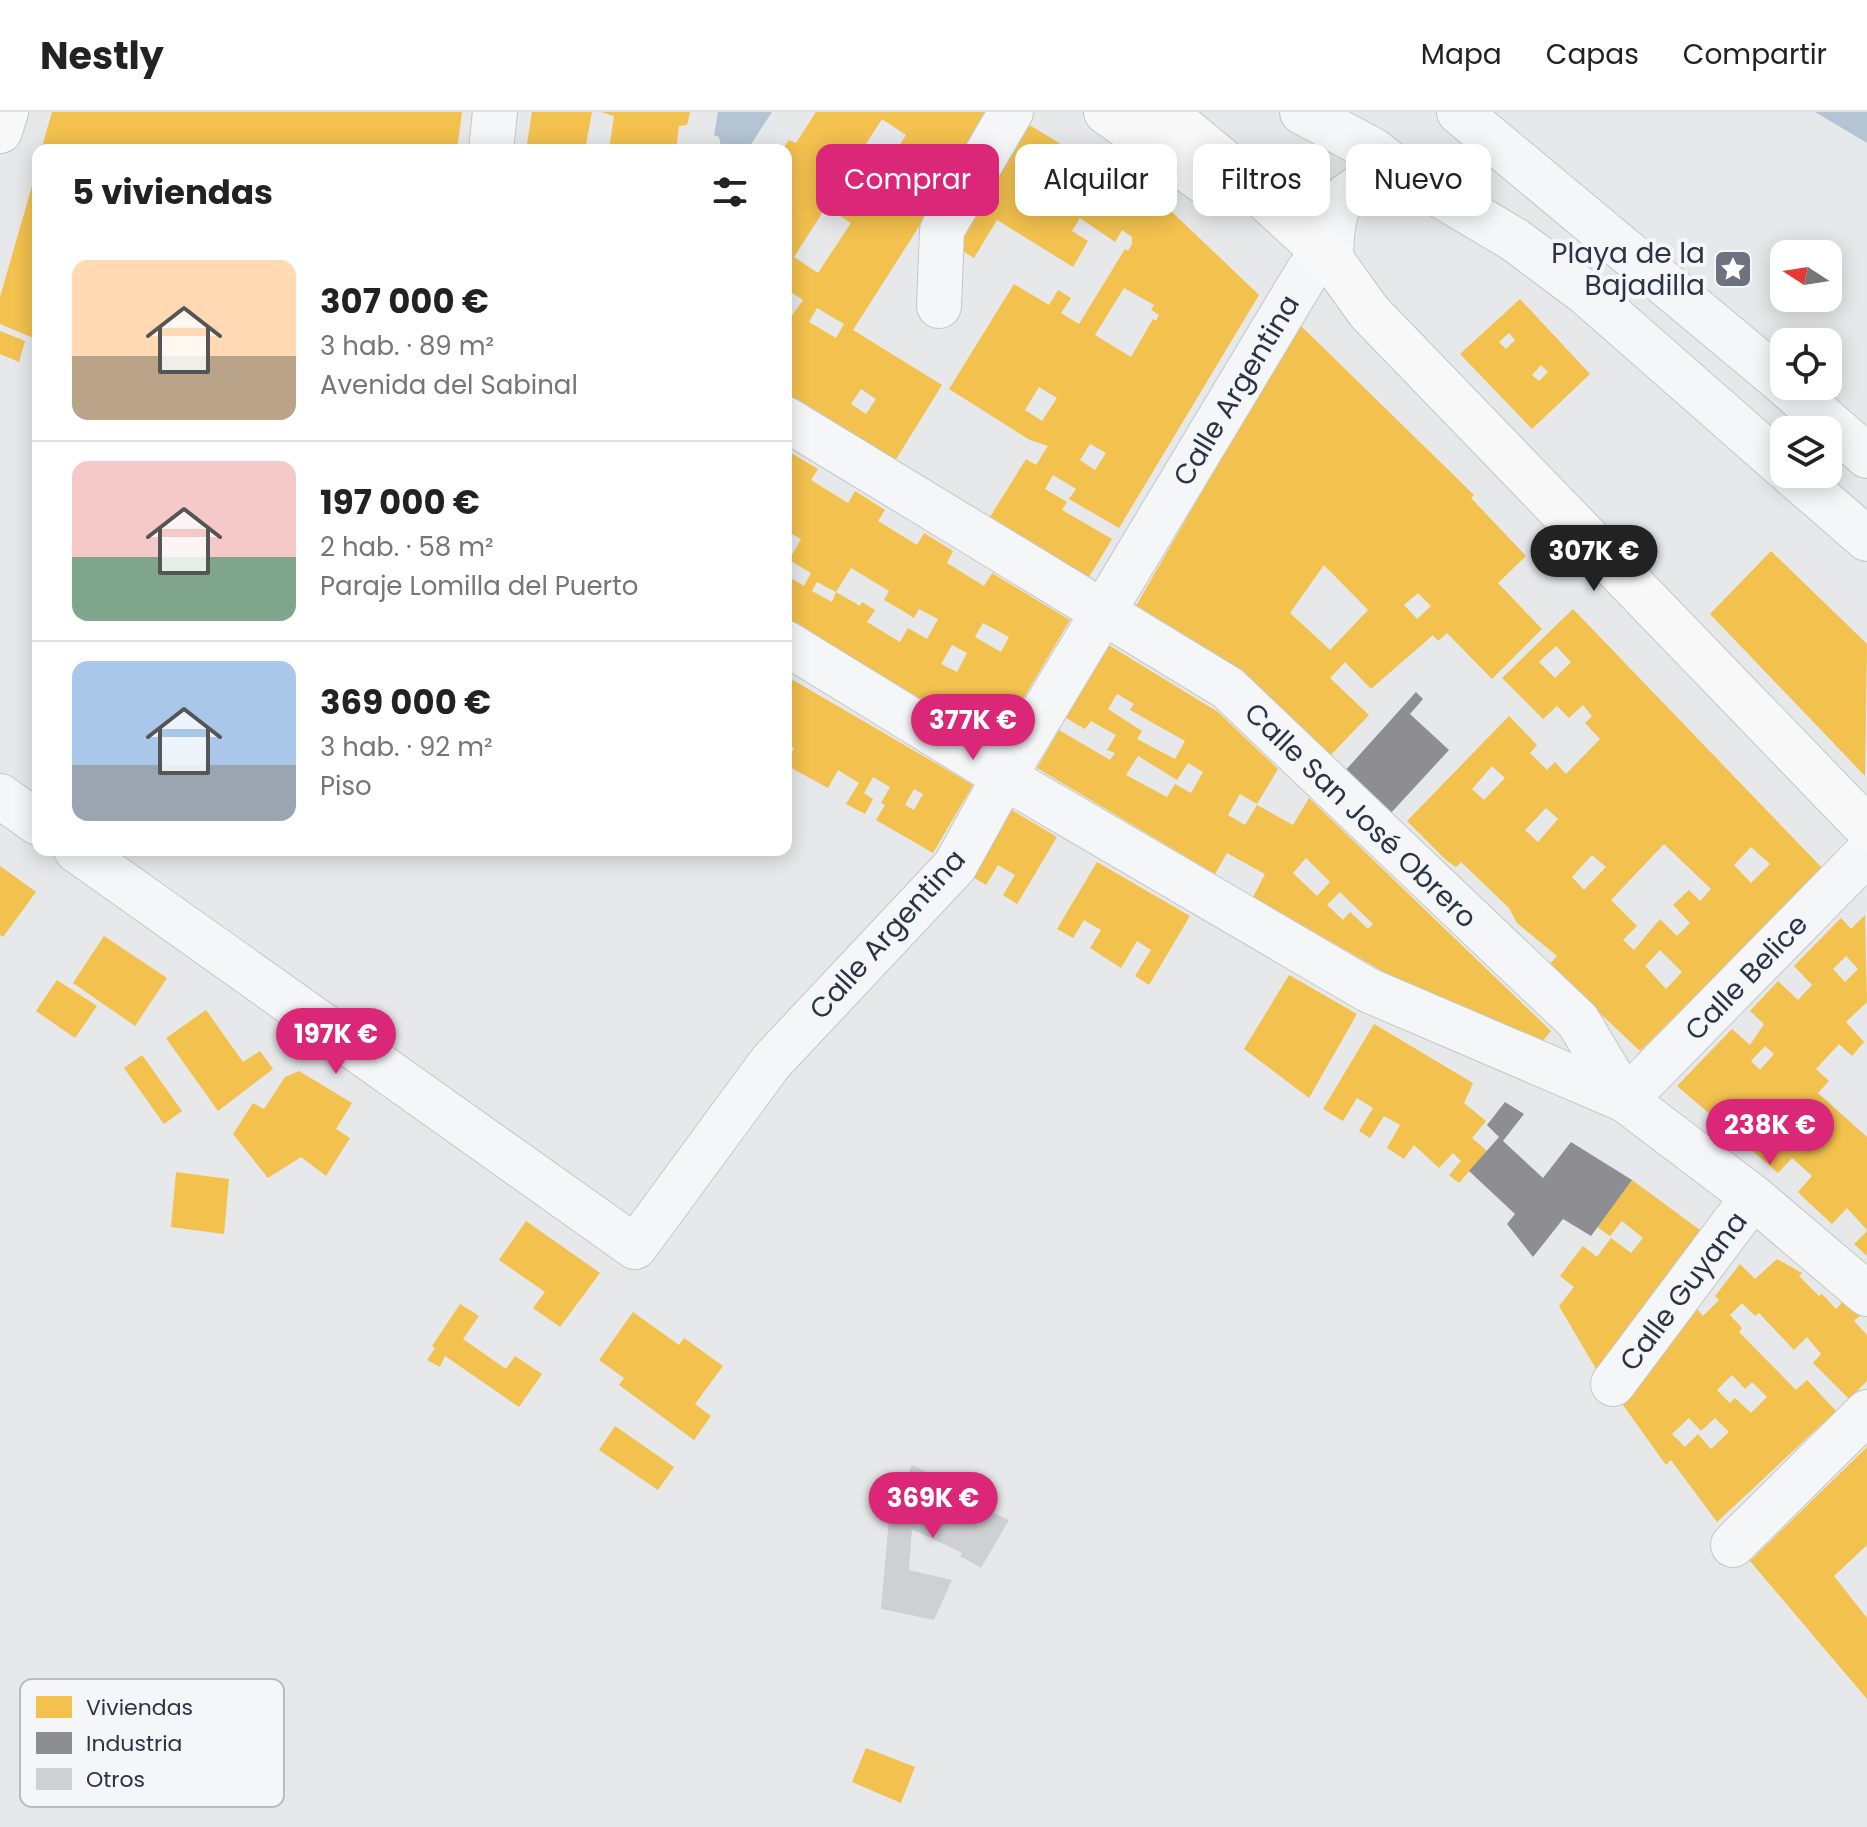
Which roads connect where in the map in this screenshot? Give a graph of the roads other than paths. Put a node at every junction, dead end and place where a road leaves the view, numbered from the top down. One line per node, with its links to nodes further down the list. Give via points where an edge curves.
1 (6, 112): 8 (street)
2 (495, 112): 9 (street)
3 (1011, 112): 14 (street, via 942,230)
4 (1106, 112): 13 (street)
5 (1164, 112): 13 (street, via 1234,170)
6 (1302, 112): 10 (street)
7 (1459, 112): 15 (street)
8 (0, 131)
9 (492, 144)
10 (1358, 144)
11 (1346, 197): 13 (street, via 1332,220)
12 (1476, 216): 18 (street, via 1587,294)
13 (1319, 265): 22 (street, Calle Argentina); 27 (street)
14 (939, 306)
15 (1770, 372)
16 (1803, 400): 19 (street)
17 (792, 423): 22 (street, Calle San José Obrero)
18 (1770, 455)
19 (1867, 456)
20 (1808, 488): 21 (street)
21 (1867, 539)
22 (1103, 611): 24 (street, Calle Argentina); 30 (street, Calle San José Obrero, via 1228,688 1578,1021)
23 (792, 647): 24 (street)
24 (1004, 777): 29 (street, Calle Argentina, via 955,866 771,1062 635,1247); 30 (street, via 1368,990)
25 (0, 796): 26 (street)
26 (32, 819)
27 (1867, 828)
28 (1867, 853): 30 (street, Calle Belice)
29 (84, 856)
30 (1625, 1100): 31 (street, Calle San José Obrero)
31 (1753, 1197): 32 (street, Calle San José Obrero); 33 (street, Calle Guyana)
32 (1867, 1294)
33 (1613, 1384)
34 (1867, 1412): 35 (street)
35 (1733, 1545)

